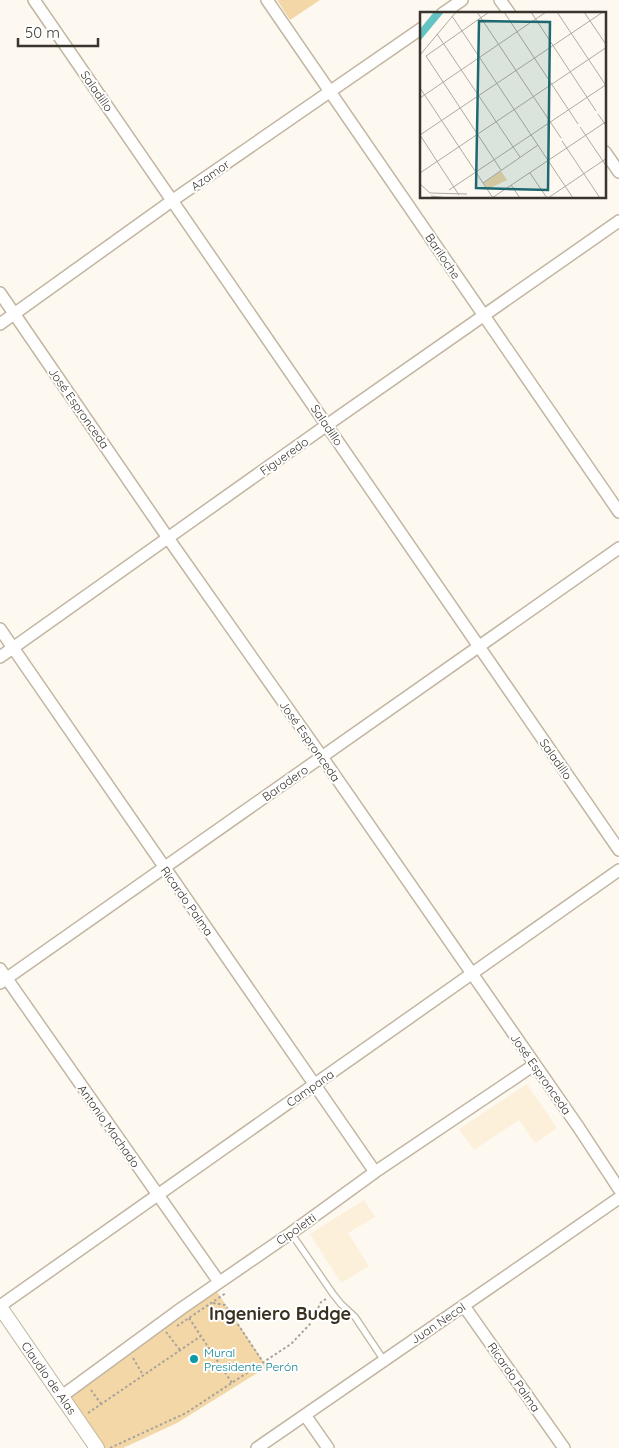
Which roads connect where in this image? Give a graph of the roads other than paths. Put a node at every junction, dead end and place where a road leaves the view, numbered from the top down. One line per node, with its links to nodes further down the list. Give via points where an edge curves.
1 (34, 0): 11 (street, Saladillo)
2 (267, 0): 8 (street, Bariloche)
3 (462, 0): 5 (street)
4 (500, 0): 6 (street)
5 (445, 12)
6 (509, 12)
7 (420, 29): 8 (street, Azamor)
8 (331, 92): 11 (street, Azamor); 15 (street, Bariloche)
9 (606, 153): 10 (street)
10 (619, 172)
11 (173, 200): 14 (street, Azamor); 17 (street, Saladillo)
12 (619, 221): 15 (street, Figueredo)
13 (0, 293): 14 (street, José Espronceda)
14 (14, 314): 16 (street, Azamor); 19 (street, José Espronceda)
15 (484, 316): 17 (street, Figueredo); 18 (street, Bariloche)
16 (0, 324)
17 (327, 425): 19 (street, Figueredo); 22 (street, Saladillo)
18 (619, 512)
19 (168, 538): 23 (street, Figueredo); 25 (street, José Espronceda)
20 (619, 548): 22 (street, Baradero)
21 (0, 629): 23 (street, Ricardo Palma)
22 (478, 646): 25 (street, Baradero); 26 (street, Saladillo)
23 (13, 648): 24 (street, Figueredo); 27 (street, Ricardo Palma)
24 (0, 657)
25 (322, 757): 27 (street, Baradero); 29 (street, José Espronceda)
26 (619, 850)
27 (164, 868): 30 (street, Baradero); 32 (street, Ricardo Palma)
28 (619, 870): 29 (street, Campana)
29 (472, 974): 31 (street, José Espronceda); 32 (street, Campana)
30 (2, 977): 35 (street, Antonio Machado)
31 (534, 1065): 33 (street, Cipoletti); 34 (street, José Espronceda)
32 (316, 1084): 33 (street, Ricardo Palma); 35 (street, Campana)
33 (376, 1172): 37 (street, Cipoletti)
34 (619, 1189)
35 (157, 1195): 38 (street, Antonio Machado); 39 (street, Campana)
36 (619, 1198): 40 (street, Juan Necol)
37 (291, 1233): 38 (street, Cipoletti); 41 (lane, via 333,1294 355,1317)
38 (219, 1282): 42 (street, Cipoletti)
39 (0, 1306): 42 (street, Claudio de Alas)
40 (464, 1306): 41 (street, Juan Necol); 47 (street, Ricardo Palma)
41 (383, 1360): 43 (street, Juan Necol)
42 (62, 1396): 44 (street, Claudio de Alas)
43 (305, 1415): 45 (street, Juan Necol); 46 (street)
44 (97, 1448)
45 (257, 1448)
46 (328, 1448)
47 (564, 1448)

